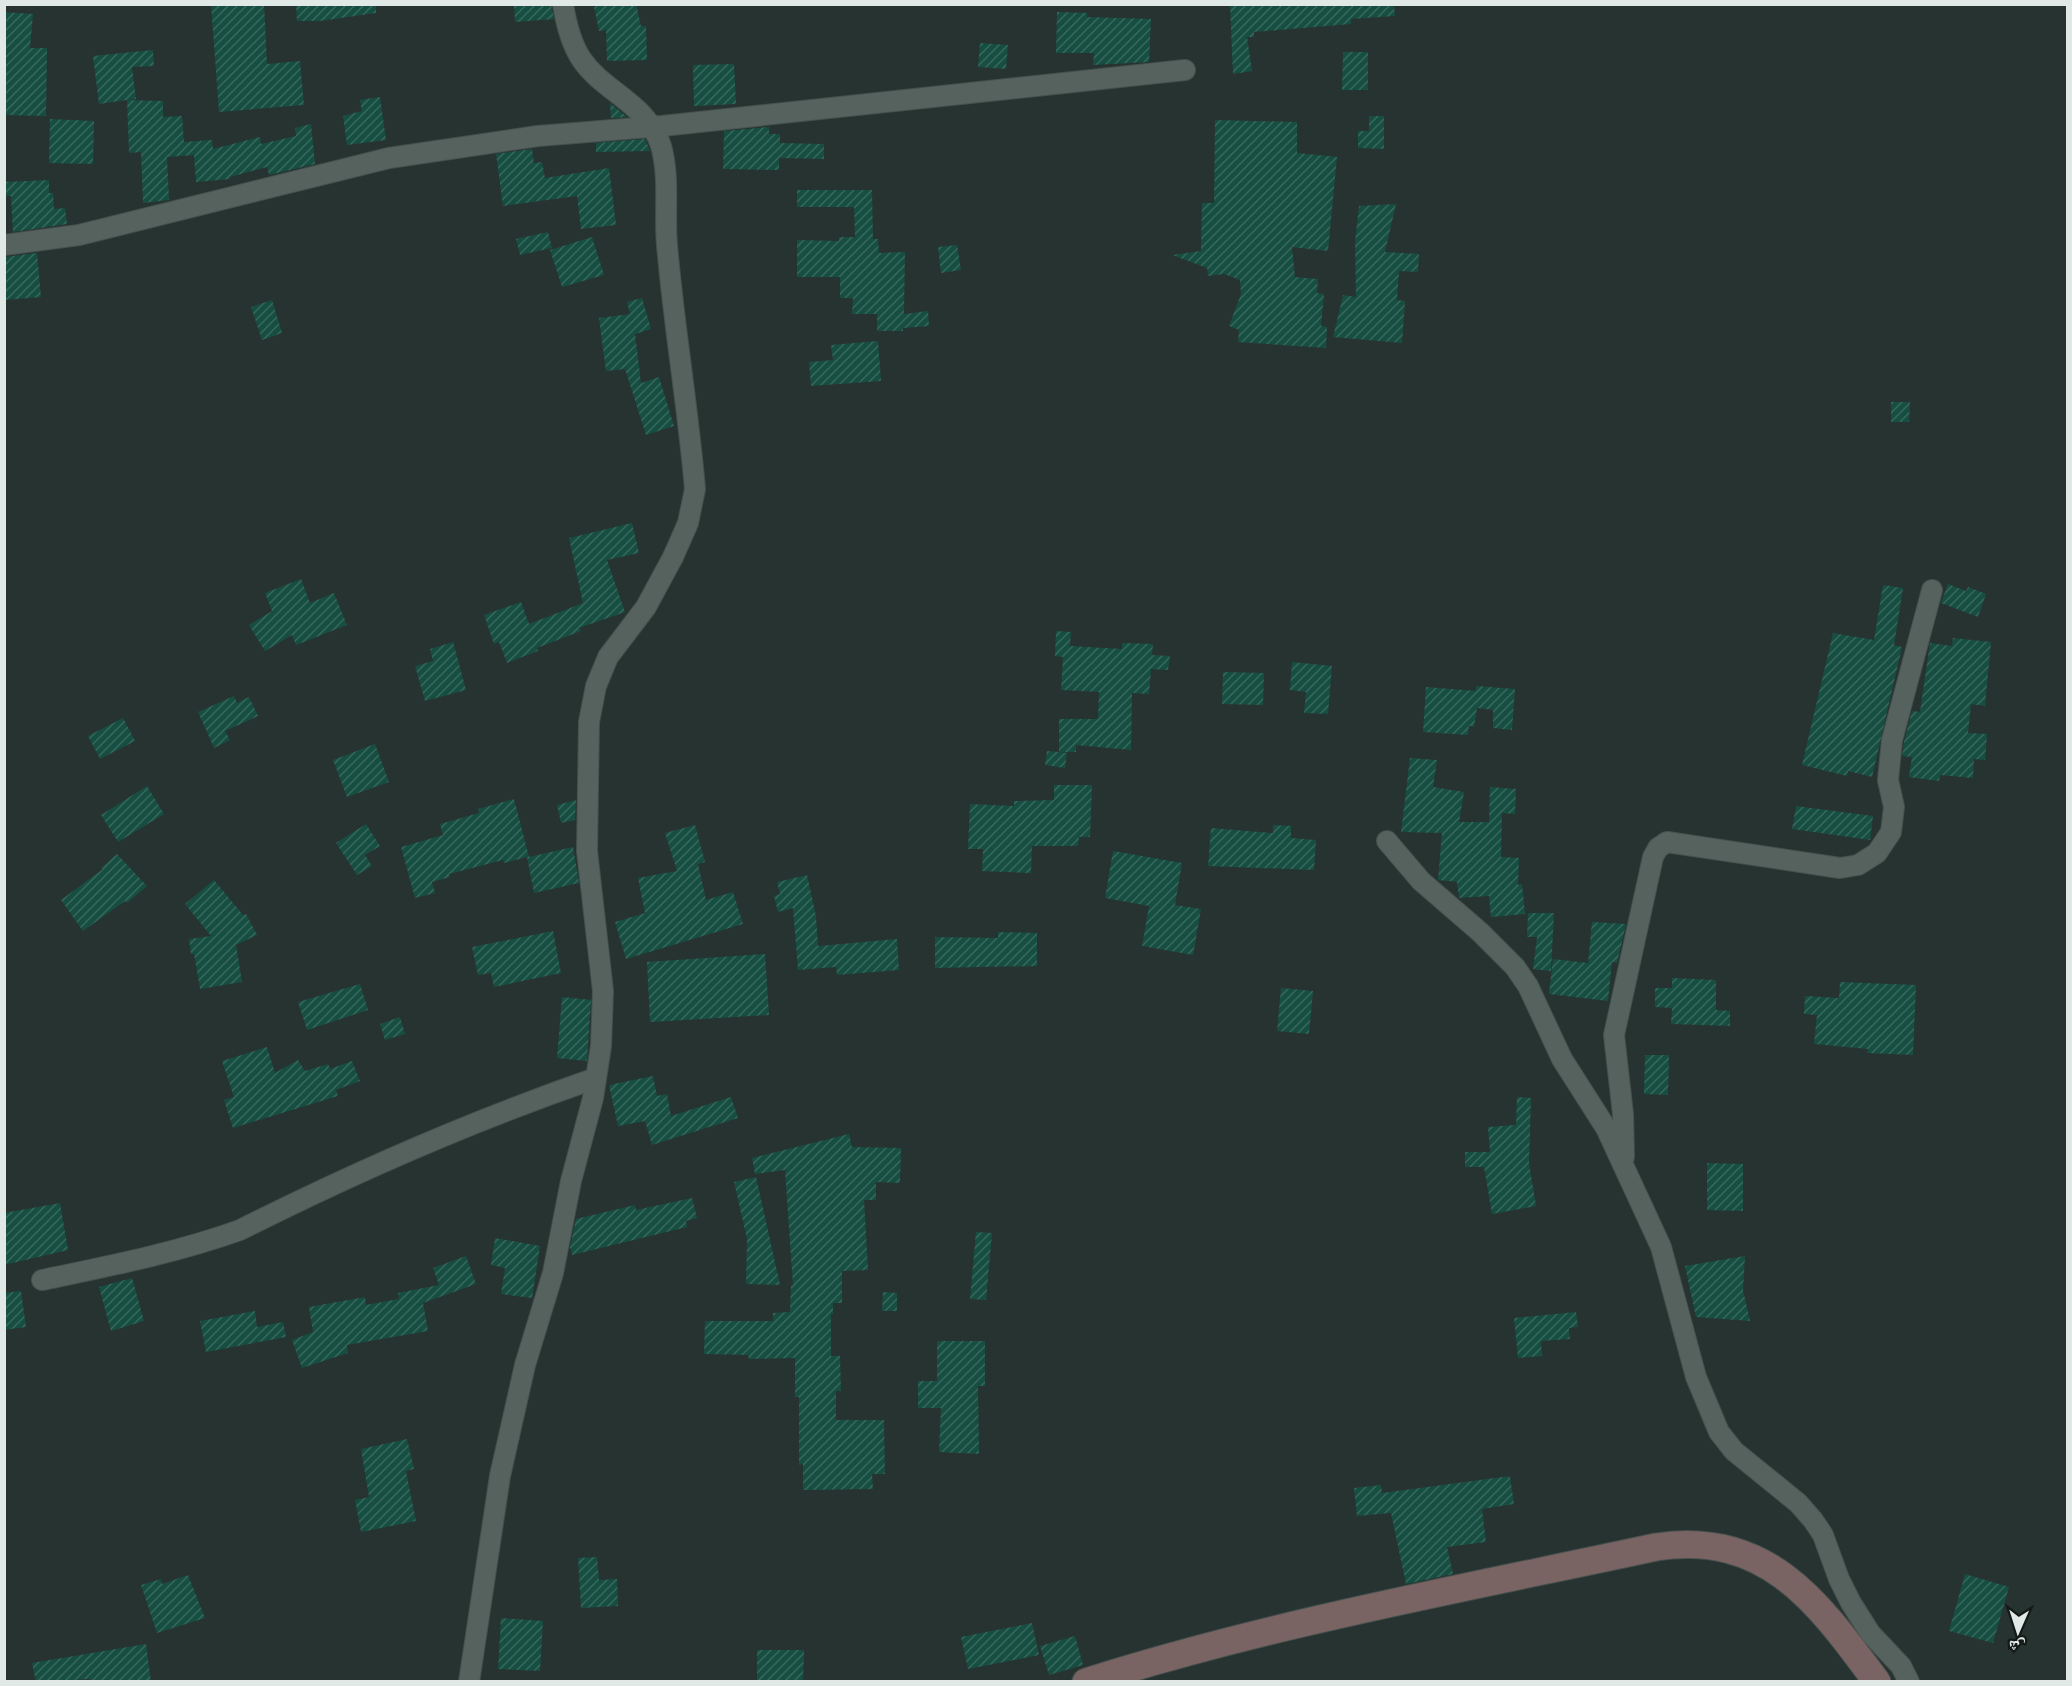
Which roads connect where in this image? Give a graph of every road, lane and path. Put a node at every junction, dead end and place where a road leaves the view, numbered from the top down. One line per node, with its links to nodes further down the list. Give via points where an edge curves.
1 (563, 4): 3 (street, via 572,42 582,60 596,76 629,100)
2 (1185, 70): 3 (street)
3 (652, 127): 4 (street, via 538,136 389,158 79,235); 7 (street, via 664,164 666,243 695,489 688,523 673,557 646,607 608,657 596,686 589,722 587,851 603,992)
4 (4, 245)
5 (1932, 590): 8 (street, via 1892,740 1888,780 1894,807 1891,832 1877,854 1858,866 1840,868 1667,842 1653,856 1614,1035)
6 (1387, 841): 8 (street, via 1421,881 1480,932 1522,976 1562,1059)
7 (596, 1078): 9 (street, via 399,1154 240,1230 176,1251); 10 (street, via 500,1476)
8 (1624, 1164): 13 (street, via 1661,1247 1696,1377 1719,1432 1734,1451 1813,1520 1851,1603 1870,1633 1901,1666)
9 (42, 1280)
10 (469, 1682)
11 (1086, 1682): 12 (main road, via 1161,1658 1275,1630 1656,1547 1695,1544 1733,1549 1787,1577 1838,1629)
12 (1877, 1682)
13 (1909, 1682)

